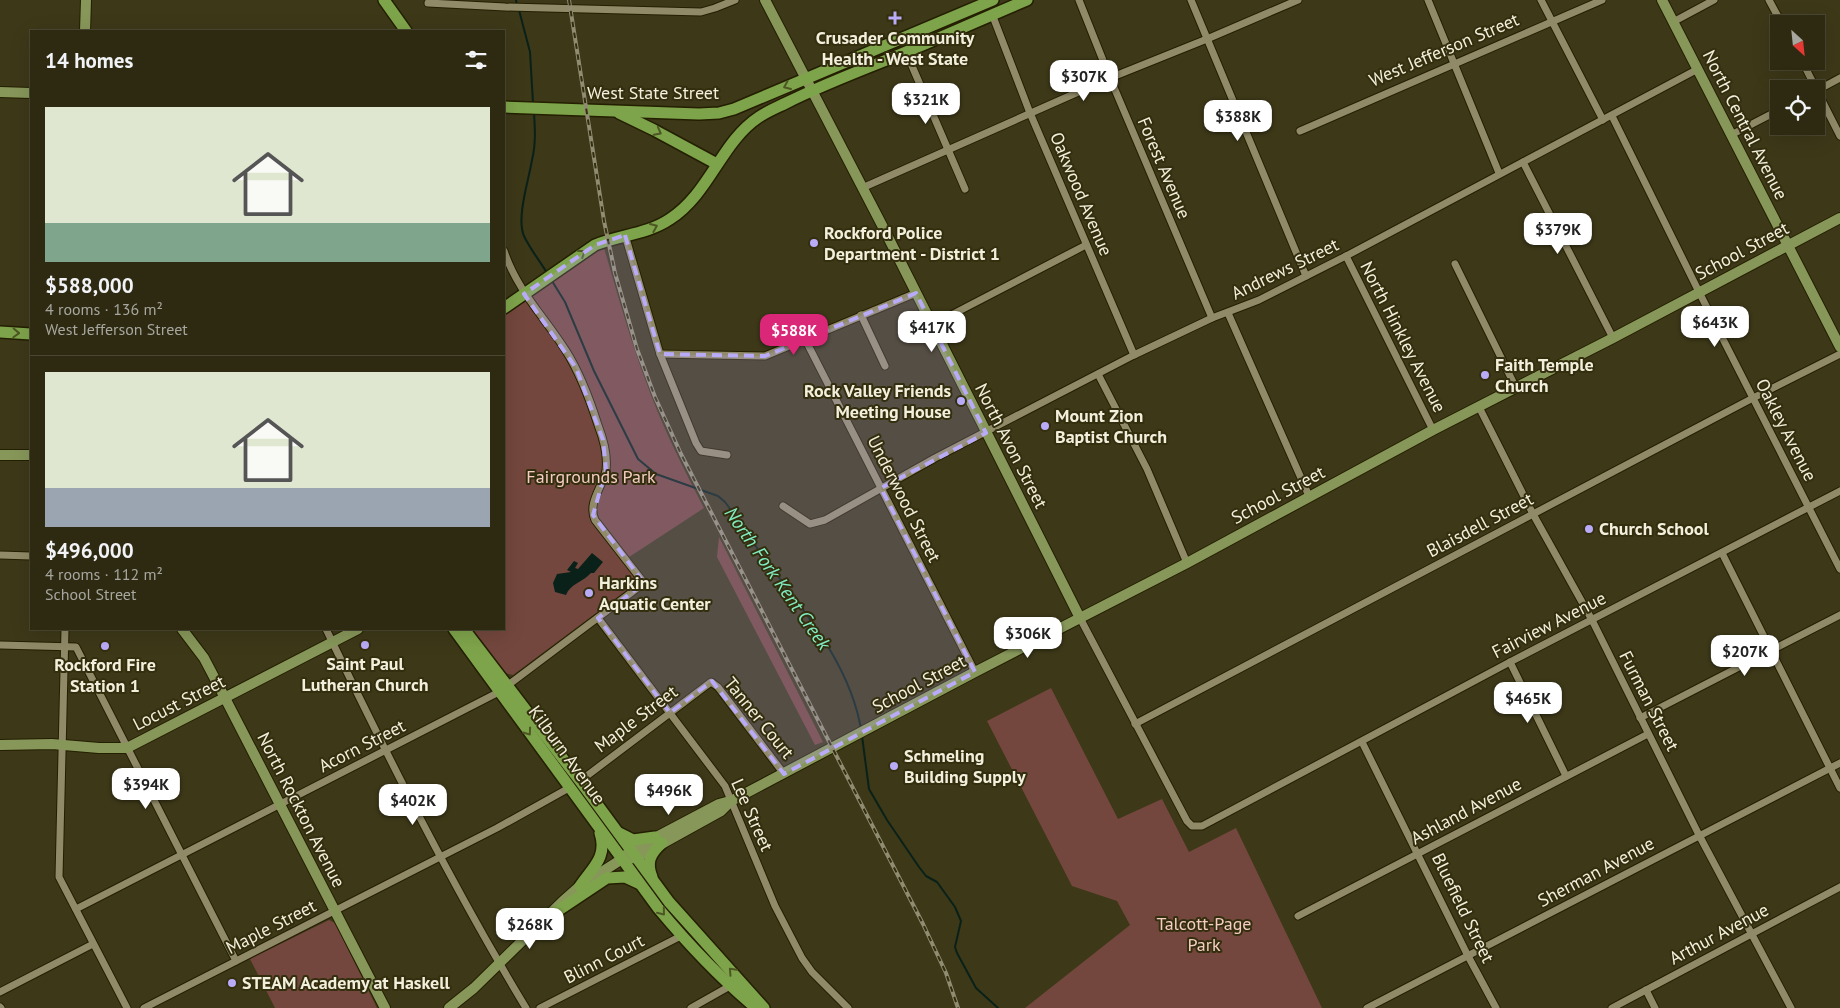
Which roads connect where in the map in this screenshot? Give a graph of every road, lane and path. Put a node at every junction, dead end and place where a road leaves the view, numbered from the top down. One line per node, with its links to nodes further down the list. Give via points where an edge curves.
1 (86, 0): 23 (main road)
2 (384, 0): 24 (main road)
3 (577, 0): 18 (street)
4 (735, 0): 18 (street, via 701,12)
5 (765, 0): 29 (main road, North Avon Street)
6 (993, 0): 29 (main road, West State Street)
7 (1027, 0): 19 (main road)
8 (1079, 0): 30 (street, Forest Avenue)
9 (1191, 0): 25 (street)
10 (1298, 0): 25 (street)
11 (1428, 0): 27 (street)
12 (1541, 0): 21 (street)
13 (1602, 0): 21 (street, West Jefferson Street)
14 (1662, 0): 22 (main road, North Central Avenue)
15 (1714, 0): 22 (street)
16 (1769, 0): 20 (street)
17 (428, 3): 18 (street)
18 (576, 9)
19 (992, 14): 26 (main road); 41 (street, Oakwood Avenue)
20 (1777, 15)
21 (1552, 22): 27 (street, West Jefferson Street); 44 (street)
22 (1673, 22): 28 (main road, North Central Avenue)
23 (85, 30)
24 (406, 30)
25 (1207, 39): 30 (street); 61 (street)
26 (906, 52): 33 (main road); 48 (street)
27 (1455, 65): 45 (street, West Jefferson Street); 51 (street)
28 (1698, 69): 43 (street, Andrews Street); 46 (main road, North Central Avenue)
29 (805, 78): 33 (main road, North Avon Street); 40 (main road, West State Street, one-way to 40, via 719,113)
30 (1110, 78): 41 (street); 68 (street, Forest Avenue)
31 (1840, 78): 32 (street)
32 (1825, 86)
33 (811, 90): 50 (main road, via 759,117); 52 (main road, North Avon Street)
34 (0, 92): 35 (main road)
35 (30, 93)
36 (505, 101): 39 (main road)
37 (1825, 106): 47 (street)
38 (505, 107): 39 (main road, West State Street)
39 (527, 107): 40 (main road, West State Street)
40 (614, 111): 50 (main road, one-way to 50)
41 (1030, 113): 48 (street); 56 (street, Oakwood Avenue)
42 (1770, 115): 46 (street)
43 (1612, 116): 44 (street, Andrews Street); 62 (street, Oakley Avenue)
44 (1603, 120): 49 (street, Andrews Street)
45 (1300, 131)
46 (1732, 135): 57 (main road, North Central Avenue)
47 (1840, 136)
48 (948, 149): 52 (street); 53 (street)
49 (1523, 162): 51 (street, Andrews Street); 72 (street)
50 (717, 164): 55 (main road, one-way to 50, via 652,229 671,219 704,187)
51 (1499, 173): 59 (street, Andrews Street)
52 (862, 188): 63 (main road, North Avon Street)
53 (965, 189)
54 (1840, 218): 57 (main road, School Street)
55 (625, 235): 64 (main road, one-way to 55, via 591,248); 75 (street)
56 (1086, 245): 69 (street); 77 (street, Oakwood Avenue)
57 (1789, 245): 62 (main road, School Street); 74 (main road, North Central Avenue)
58 (505, 254): 64 (street)
59 (1346, 256): 61 (street, Andrews Street); 83 (street, North Hinkley Avenue)
60 (1454, 264): 80 (street)
61 (1306, 276): 66 (street, Andrews Street)
62 (1699, 292): 72 (main road, School Street); 81 (street, Oakley Avenue)
63 (916, 293): 67 (street); 69 (main road, North Avon Street)
64 (524, 294): 65 (main road); 100 (street, Acorn Street, via 576,368 603,440 606,470 592,515 644,583)
65 (505, 307)
66 (1228, 313): 68 (street, Andrews Street); 90 (street)
67 (861, 316): 73 (street); 78 (street)
68 (1212, 318): 77 (street, Andrews Street)
69 (932, 325): 84 (main road, North Avon Street)
70 (0, 332): 71 (main road, one-way to 71)
71 (30, 334)
72 (1613, 338): 80 (main road, School Street)
73 (806, 339): 75 (street, via 765,356); 88 (street, Underwood Street)
74 (1840, 347)
75 (660, 354): 86 (street, via 701,452)
76 (1840, 354): 81 (street, Blaisdell Street)
77 (1134, 356): 79 (street, Andrews Street)
78 (885, 366)
79 (1098, 374): 84 (street, Andrews Street); 97 (street, via 1147,469)
80 (1516, 388): 82 (main road, School Street)
81 (1753, 398): 92 (street, Oakley Avenue); 93 (street, Blaisdell Street)
82 (1479, 407): 83 (main road, School Street); 93 (street, Furman Street)
83 (1433, 430): 90 (main road, School Street)
84 (986, 433): 88 (street, Andrews Street); 101 (main road, North Avon Street)
85 (0, 455): 87 (main road)
86 (726, 455)
87 (30, 456)
88 (881, 488): 91 (street, Andrews Street, via 816,524 810,524); 114 (street, Underwood Street)
89 (1840, 491): 92 (street, Fairview Avenue)
90 (1309, 496): 97 (main road, School Street)
91 (783, 506)
92 (1810, 508): 94 (street, Fairview Avenue); 98 (street, Oakley Avenue)
93 (1533, 514): 102 (street, Furman Street); 120 (street, Blaisdell Street)
94 (1722, 553): 102 (street, Fairview Avenue); 112 (street)
95 (0, 554): 96 (street)
96 (30, 556)
97 (1187, 562): 101 (main road, School Street)
98 (1840, 569)
99 (1840, 615): 112 (street)
100 (598, 618): 116 (street, Acorn Street); 118 (street, Lee Street)
101 (1080, 618): 114 (main road, School Street); 120 (street, North Avon Street)
102 (1592, 620): 113 (street, Fairview Avenue); 119 (street, Furman Street)
103 (65, 630): 111 (street)
104 (185, 630): 117 (main road, North Rockton Avenue)
105 (326, 630): 109 (street)
106 (356, 630): 109 (main road, Locust Street)
107 (455, 630): 116 (main road, Kilburn Avenue)
108 (465, 630): 116 (main road, Kilburn Avenue)
109 (332, 642): 117 (main road, Locust Street); 126 (street)
110 (0, 645): 111 (street)
111 (65, 647): 124 (street); 125 (street, via 76,647)
112 (1771, 652): 119 (street); 128 (street)
113 (1510, 662): 122 (street, Fairview Avenue); 130 (street)
114 (975, 672): 129 (main road, School Street)
115 (711, 682): 118 (street, Maple Street); 129 (street, Tanner Court)
116 (504, 689): 126 (street, Acorn Street); 131 (main road, Kilburn Avenue); 132 (main road, Kilburn Avenue, one-way to 132)
117 (225, 698): 125 (main road, Locust Street); 135 (main road, North Rockton Avenue)
118 (670, 713): 131 (street, Maple Street); 134 (street, Lee Street, via 725,786)
119 (1640, 718): 121 (street, Furman Street)
120 (1135, 724): 136 (street, North Avon Street)
121 (1648, 734): 130 (street, Ashland Avenue); 139 (street, Furman Street)
122 (1362, 742): 136 (street, Fairview Avenue, via 1202,826); 141 (street, Bluefield Street)
123 (0, 745): 124 (main road, Locust Street)
124 (62, 745): 125 (main road, Locust Street); 149 (street, via 59,877)
125 (127, 748): 142 (street)
126 (387, 750): 135 (street, Acorn Street); 144 (street)
127 (1840, 763): 128 (street, Sherman Avenue)
128 (1830, 768): 133 (street); 139 (street, Sherman Avenue)
129 (784, 774): 134 (main road, School Street)
130 (1566, 776): 141 (street, Ashland Avenue)
131 (580, 781): 138 (main road, Kilburn Avenue)
132 (569, 788): 137 (main road, Kilburn Avenue); 144 (street, Maple Street)
133 (1840, 788)
134 (731, 801): 140 (main road, School Street, via 719,804); 171 (street, Lee Street, via 775,906 802,958)
135 (281, 805): 142 (street, Acorn Street); 150 (main road, North Rockton Avenue)
136 (1192, 826)
137 (598, 827): 143 (main road, Kilburn Avenue); 146 (main road, via 603,851)
138 (615, 830): 140 (main road, via 633,840); 143 (main road, Kilburn Avenue)
139 (1699, 835): 153 (street, Furman Street); 156 (street, Sherman Avenue)
140 (659, 840): 143 (main road, School Street); 145 (main road, via 649,861)
141 (1418, 853): 151 (street, Ashland Avenue); 156 (street, Bluefield Street)
142 (181, 856): 149 (street, Acorn Street); 157 (street)
143 (629, 856): 145 (main road, Kilburn Avenue); 146 (main road, School Street); 147 (main road, Kilburn Avenue)
144 (441, 857): 150 (street, Maple Street); 158 (street)
145 (653, 881): 170 (main road, Kilburn Avenue, one-way to 145)
146 (580, 886): 152 (main road, School Street)
147 (642, 886): 152 (main road, via 625,877 607,878); 154 (main road, Kilburn Avenue, one-way to 154)
148 (1840, 887): 153 (street, Arthur Avenue)
149 (76, 909): 155 (street)
150 (334, 911): 157 (street, Maple Street); 164 (main road, North Rockton Avenue)
151 (1298, 916)
152 (544, 920): 158 (main road, School Street)
153 (1751, 933): 160 (street, Arthur Avenue); 176 (street, Furman Street)
154 (681, 936): 159 (main road, Kilburn Avenue); 167 (street, Blinn Court)
155 (93, 944): 161 (street); 162 (street)
156 (1468, 956): 172 (street, Sherman Avenue); 173 (street, Bluefield Street)
157 (236, 961): 163 (street, Maple Street)
158 (498, 963): 165 (main road, School Street); 166 (street)
159 (730, 986): 168 (street); 169 (main road, Kilburn Avenue)
160 (1646, 990): 174 (street, Arthur Avenue); 175 (street)
161 (0, 992)
162 (127, 1008)
163 (144, 1008)
164 (386, 1008)
165 (449, 1008)
166 (526, 1008)
167 (540, 1008)
168 (691, 1008)
169 (756, 1008)
170 (764, 1008)
171 (848, 1008)
172 (1366, 1008)
173 (1496, 1008)
174 (1612, 1008)
175 (1655, 1008)
176 (1791, 1008)

